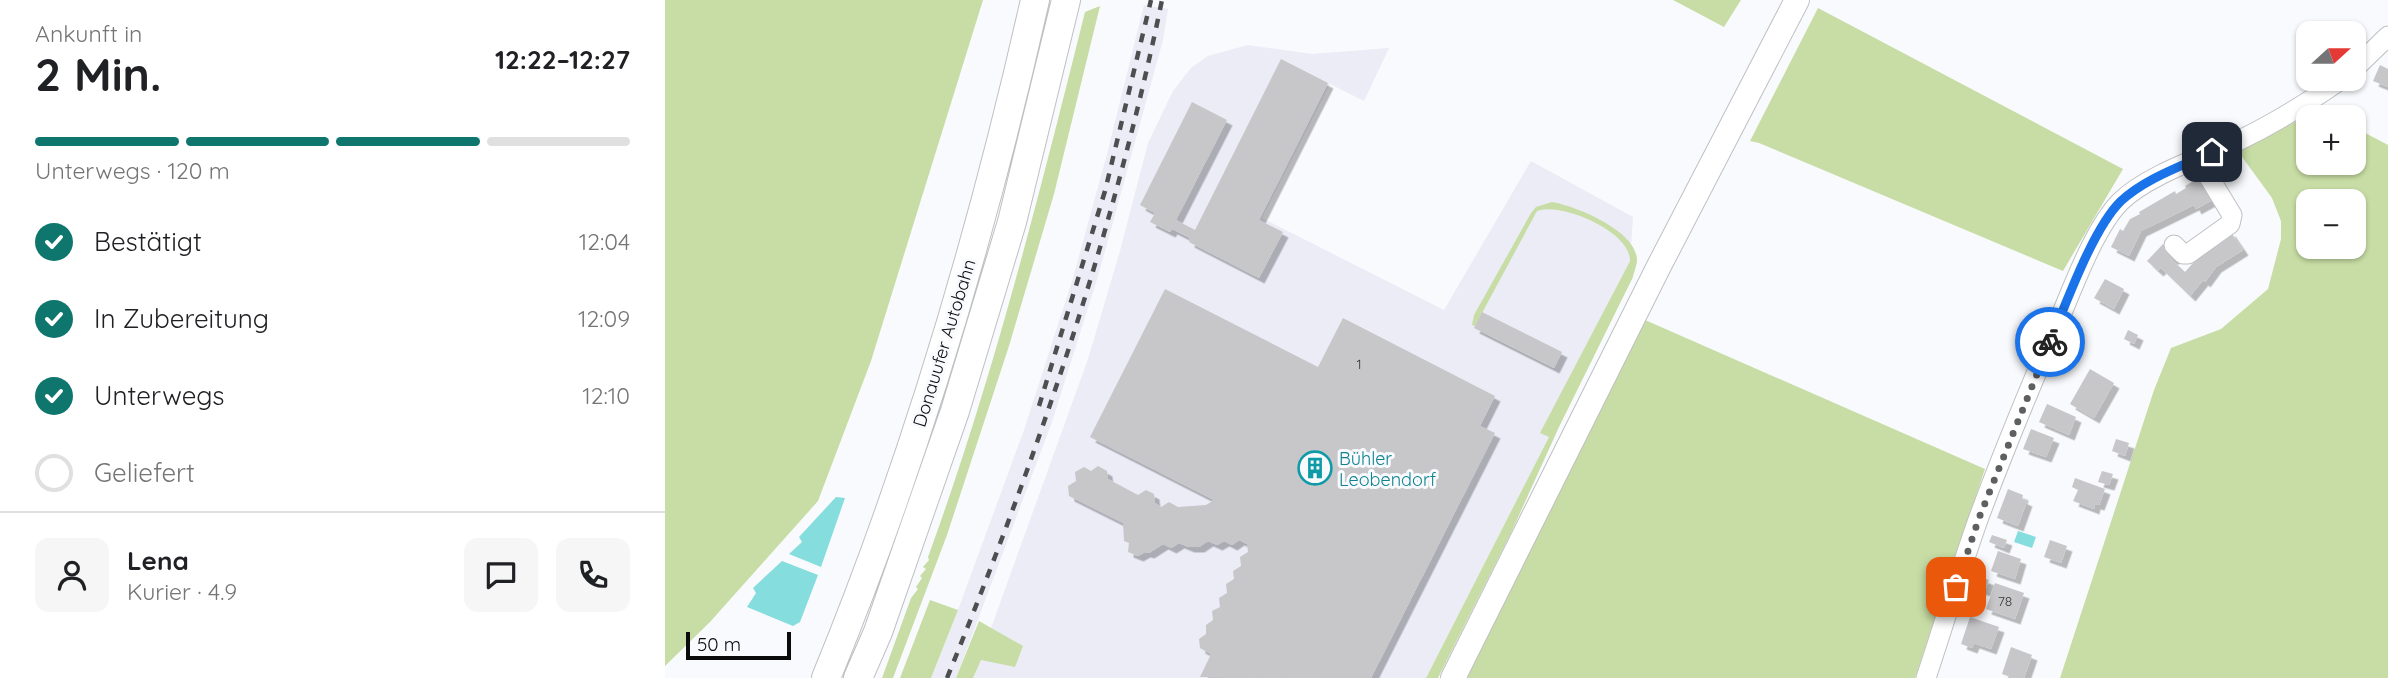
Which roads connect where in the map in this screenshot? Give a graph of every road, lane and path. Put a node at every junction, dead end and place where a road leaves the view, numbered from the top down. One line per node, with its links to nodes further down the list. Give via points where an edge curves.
1 (1035, 0): 9 (highway, Donauufer Autobahn, via 983,215 926,406)
2 (1066, 0): 10 (highway, Donauufer Autobahn, via 1012,222 955,411)
3 (1797, 0): 11 (main road)
4 (2388, 36): 5 (street)
5 (2366, 57)
6 (2325, 91): 7 (street, via 2264,128)
7 (2198, 159): 8 (street, via 2232,215 2230,224 2188,254); 12 (street, via 2120,202 2093,245 1979,518)
8 (2174, 245)
9 (826, 678)
10 (858, 678)
11 (1453, 678)
12 (1926, 678)

